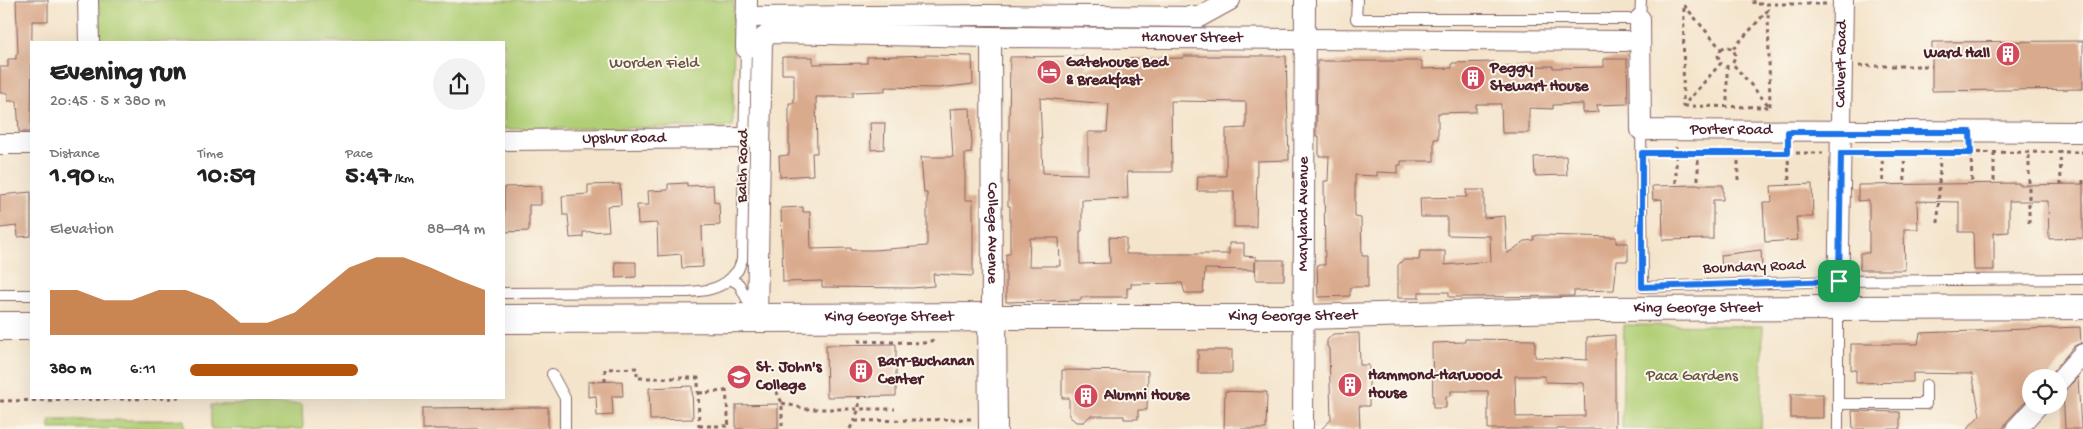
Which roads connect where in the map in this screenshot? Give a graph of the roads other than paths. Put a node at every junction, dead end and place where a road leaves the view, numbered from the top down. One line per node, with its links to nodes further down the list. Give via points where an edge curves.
1 (88, 0): 11 (street)
2 (1230, 0): 6 (street, via 1199,17)
3 (1305, 0): 10 (street, Maryland Avenue)
4 (1357, 0): 8 (lane, via 1356,19)
5 (1835, 2): 15 (street, Calvert Road)
6 (987, 8): 7 (street)
7 (746, 9): 13 (street, Balch Road)
8 (1641, 10): 14 (street)
9 (991, 37): 10 (street, Hanover Street); 13 (street, Hanover Street, via 770,33); 29 (street, College Avenue)
10 (1304, 39): 12 (street, Hanover Street); 30 (street, Maryland Avenue)
11 (89, 41)
12 (1626, 41)
13 (754, 44): 17 (lane, Balch Road); 31 (street)
14 (1641, 130): 15 (street, Porter Road); 23 (lane, Boundary Road, via 1642,287)
15 (1841, 132): 16 (street, Porter Road); 23 (street, Calvert Road)
16 (2083, 132)
17 (744, 138): 18 (street, Upshur Road); 21 (lane, Balch Road, via 742,260)
18 (505, 140)
19 (0, 144): 20 (street)
20 (30, 144)
21 (730, 279): 24 (lane, via 710,290 688,292); 31 (lane, via 739,284)
22 (2083, 279): 23 (lane, Boundary Road)
23 (1839, 281): 28 (street, Calvert Road)
24 (505, 293)
25 (30, 294): 26 (lane)
26 (0, 295)
27 (2083, 307): 28 (street, King George Street)
28 (1838, 308): 30 (street, King George Street, via 1597,309); 39 (lane)
29 (992, 317): 30 (street, King George Street); 31 (main road, King George Street); 41 (main road, College Avenue)
30 (1305, 317): 43 (street, Maryland Avenue)
31 (757, 318): 32 (main road, King George Street)
32 (505, 319)
33 (0, 326): 34 (main road)
34 (30, 326)
35 (2083, 354): 36 (street)
36 (2067, 372)
37 (552, 374): 42 (lane, via 565,398)
38 (1926, 386): 39 (lane, via 1926,404)
39 (1839, 404): 44 (lane)
40 (2030, 414): 45 (street)
41 (985, 424)
42 (565, 429)
43 (1303, 429)
44 (1838, 429)
45 (2016, 429)

